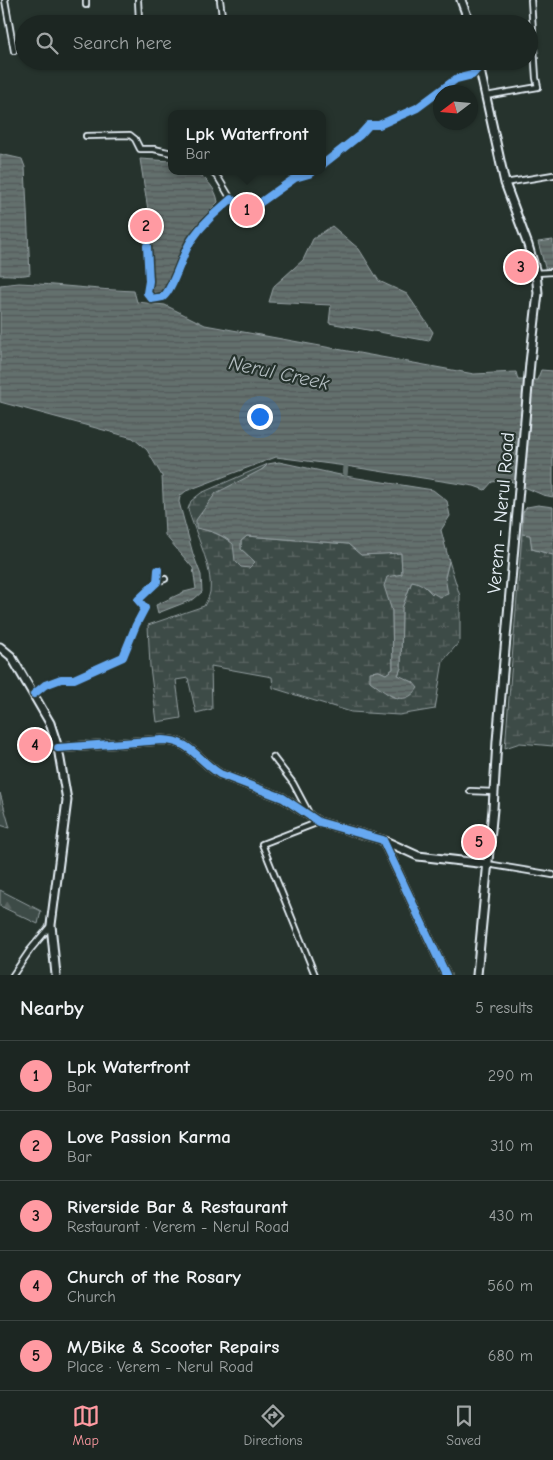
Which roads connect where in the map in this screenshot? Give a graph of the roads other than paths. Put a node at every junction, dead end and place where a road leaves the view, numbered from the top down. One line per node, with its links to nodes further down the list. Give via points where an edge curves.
1 (6, 0): 10 (street)
2 (138, 0): 6 (street)
3 (220, 0): 7 (street)
4 (461, 0): 8 (main road)
5 (531, 0): 9 (street)
6 (140, 15)
7 (222, 15)
8 (467, 15)
9 (532, 15)
10 (14, 51)
11 (475, 70): 17 (street, via 472,75 456,79 417,108 369,125)
12 (480, 70): 14 (main road, Verem - Nerul Road)
13 (535, 70): 14 (street, via 538,87)
14 (486, 96): 21 (main road, Verem - Nerul Road)
15 (86, 136): 16 (street, via 130,135 140,149)
16 (168, 152)
17 (326, 162)
18 (216, 175): 22 (street)
19 (306, 175): 22 (street, via 295,178 250,210)
20 (553, 175): 21 (street)
21 (505, 183): 25 (main road, Verem - Nerul Road)
22 (231, 199): 23 (street, via 208,219 190,242 166,292 152,299 147,293)
23 (147, 246)
24 (553, 272): 25 (street)
25 (536, 274): 34 (main road, Verem - Nerul Road, via 538,293)
26 (158, 570): 28 (street)
27 (165, 579): 28 (street)
28 (156, 582): 30 (street, via 138,600 145,608 123,657 74,679 61,679 45,685)
29 (0, 647): 30 (main road, via 11,656)
30 (34, 694): 31 (main road)
31 (58, 748): 35 (main road, via 177,741 220,774 284,798); 39 (main road, via 67,800)
32 (273, 757): 35 (street)
33 (470, 790): 34 (street)
34 (494, 792): 37 (main road, Verem - Nerul Road)
35 (315, 820): 36 (main road); 42 (street, via 262,844)
36 (383, 840): 37 (main road, via 418,856); 43 (main road)
37 (487, 864): 38 (street); 44 (main road, Verem - Nerul Road)
38 (553, 875)
39 (51, 925): 40 (street); 41 (main road)
40 (13, 975)
41 (56, 975)
42 (315, 975)
43 (446, 975)
44 (477, 975)

